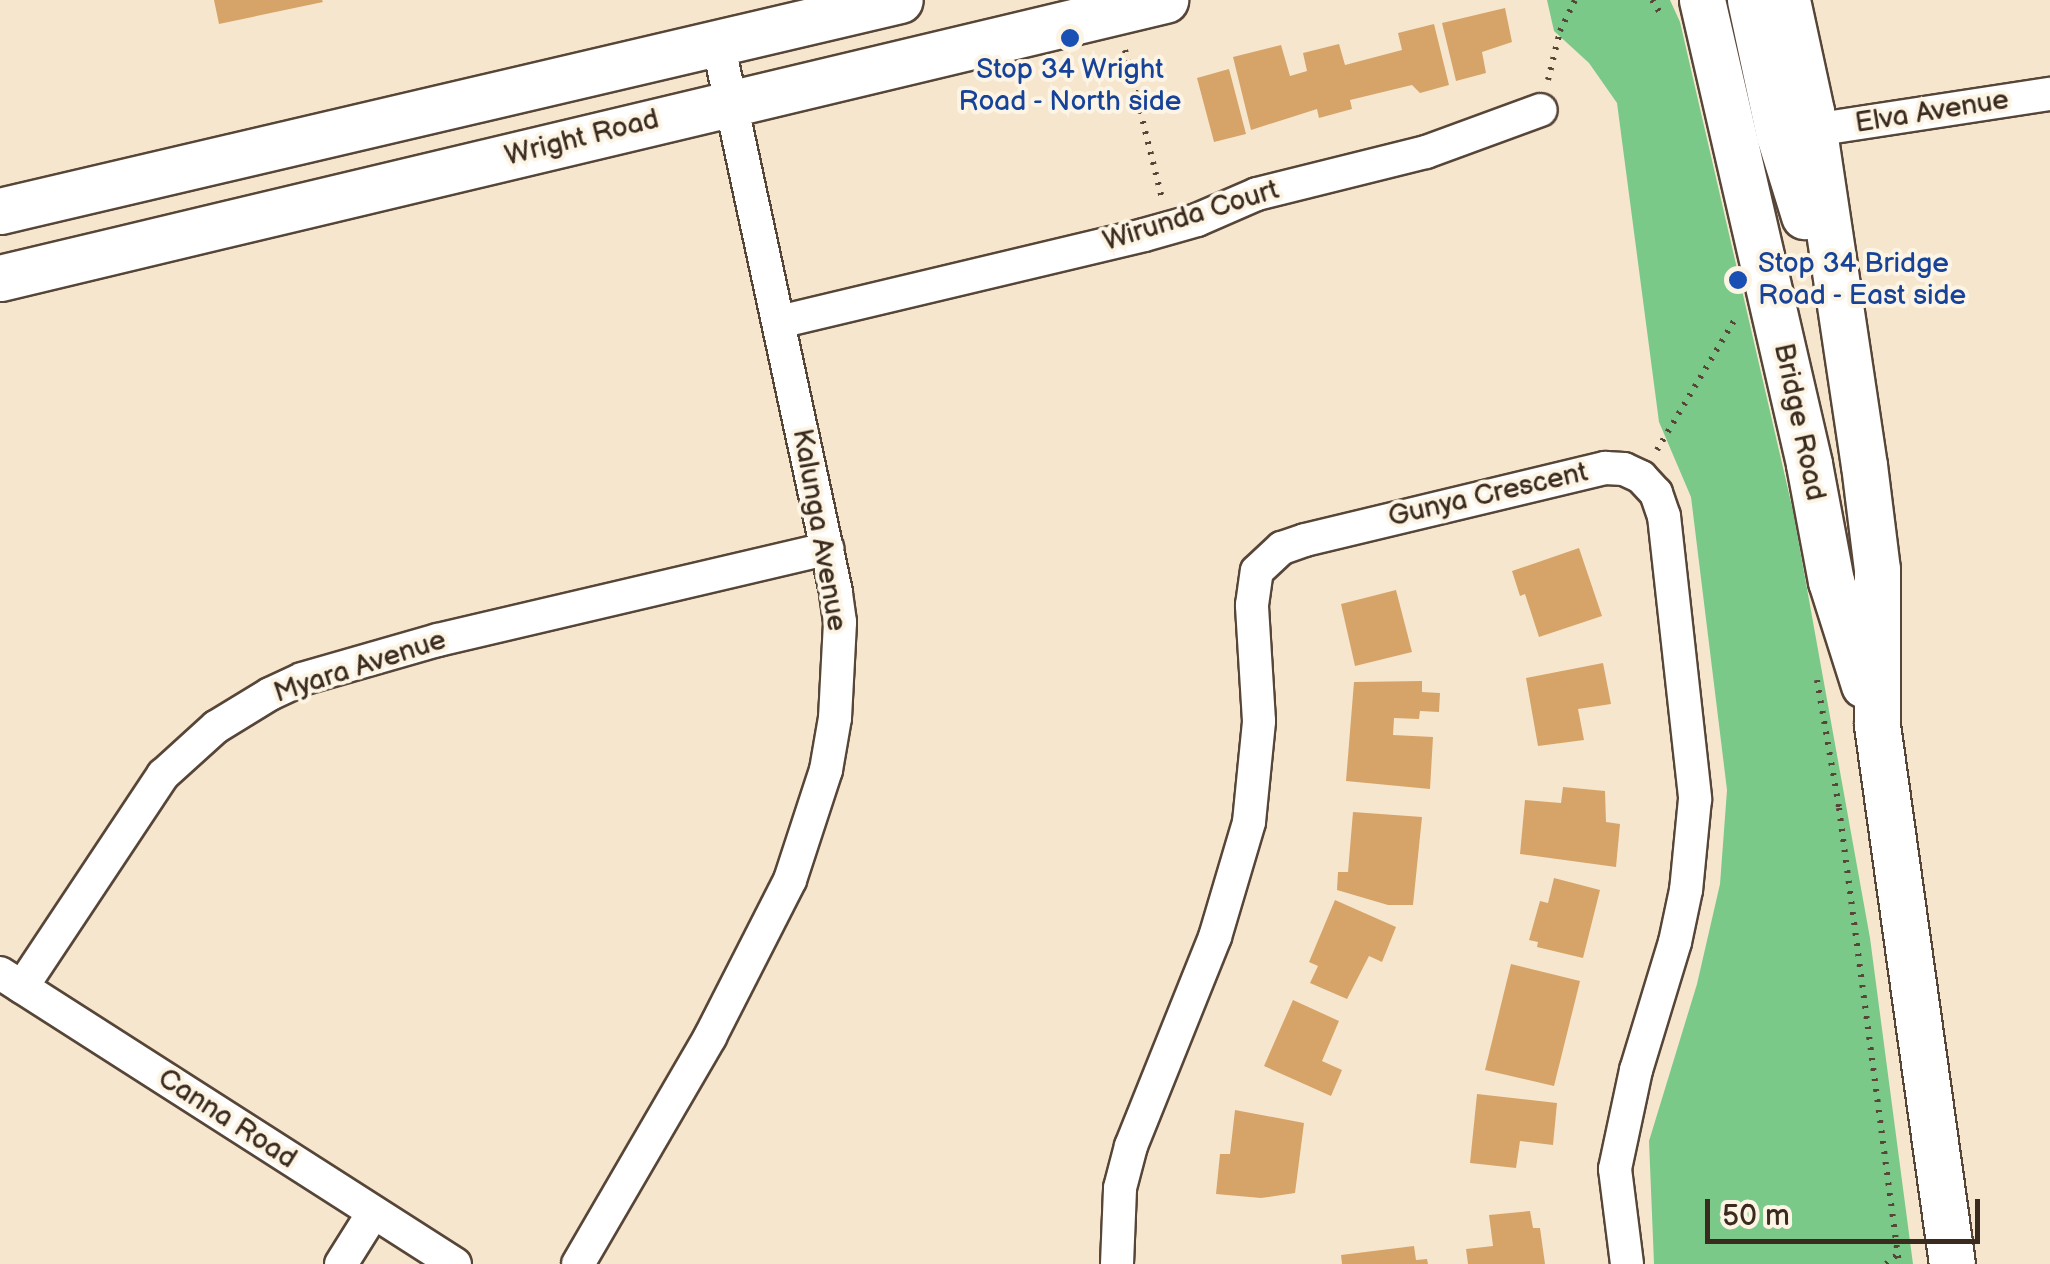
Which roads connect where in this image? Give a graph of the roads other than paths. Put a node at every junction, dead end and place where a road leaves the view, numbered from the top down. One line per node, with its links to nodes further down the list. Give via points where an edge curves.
1 (900, 0): 6 (main road)
2 (1166, 0): 8 (main road, Wright Road)
3 (1750, 0): 14 (main road, via 1779,135)
4 (1787, 0): 10 (main road, Bridge Road)
5 (1692, 9): 16 (main road, Bridge Road, via 1809,464 1831,581)
6 (718, 43): 8 (street, Kalunga Avenue); 11 (main road)
7 (2050, 94): 10 (street, Elva Avenue)
8 (730, 102): 12 (main road, Wright Road); 13 (street, Kalunga Avenue)
9 (1541, 110): 13 (street, Wirunda Court, via 1426,152 1257,194 1169,228)
10 (1814, 130): 14 (main road, Bridge Road)
11 (0, 212)
12 (0, 278)
13 (778, 322): 15 (street, Kalunga Avenue)
14 (1848, 355): 16 (main road, Bridge Road, via 1877,569)
15 (827, 549): 17 (street, Myara Avenue, via 438,640 270,694 216,727 163,775); 21 (street, Kalunga Avenue, via 840,622 839,665 826,770 809,826 790,880 710,1038)
16 (1877, 726): 24 (main road, Bridge Road)
17 (11, 980): 18 (street, Canna Road)
18 (373, 1214): 19 (street); 20 (street, Canna Road)
19 (341, 1264)
20 (455, 1264)
21 (578, 1264)
22 (1117, 1264): 23 (street, Gunya Crescent, via 1120,1188 1131,1146 1215,936 1250,822 1259,721 1252,605 1258,571 1282,548 1605,468 1641,477 1656,492 1664,516 1695,799 1686,890 1615,1169)
23 (1627, 1264)
24 (1952, 1264)

